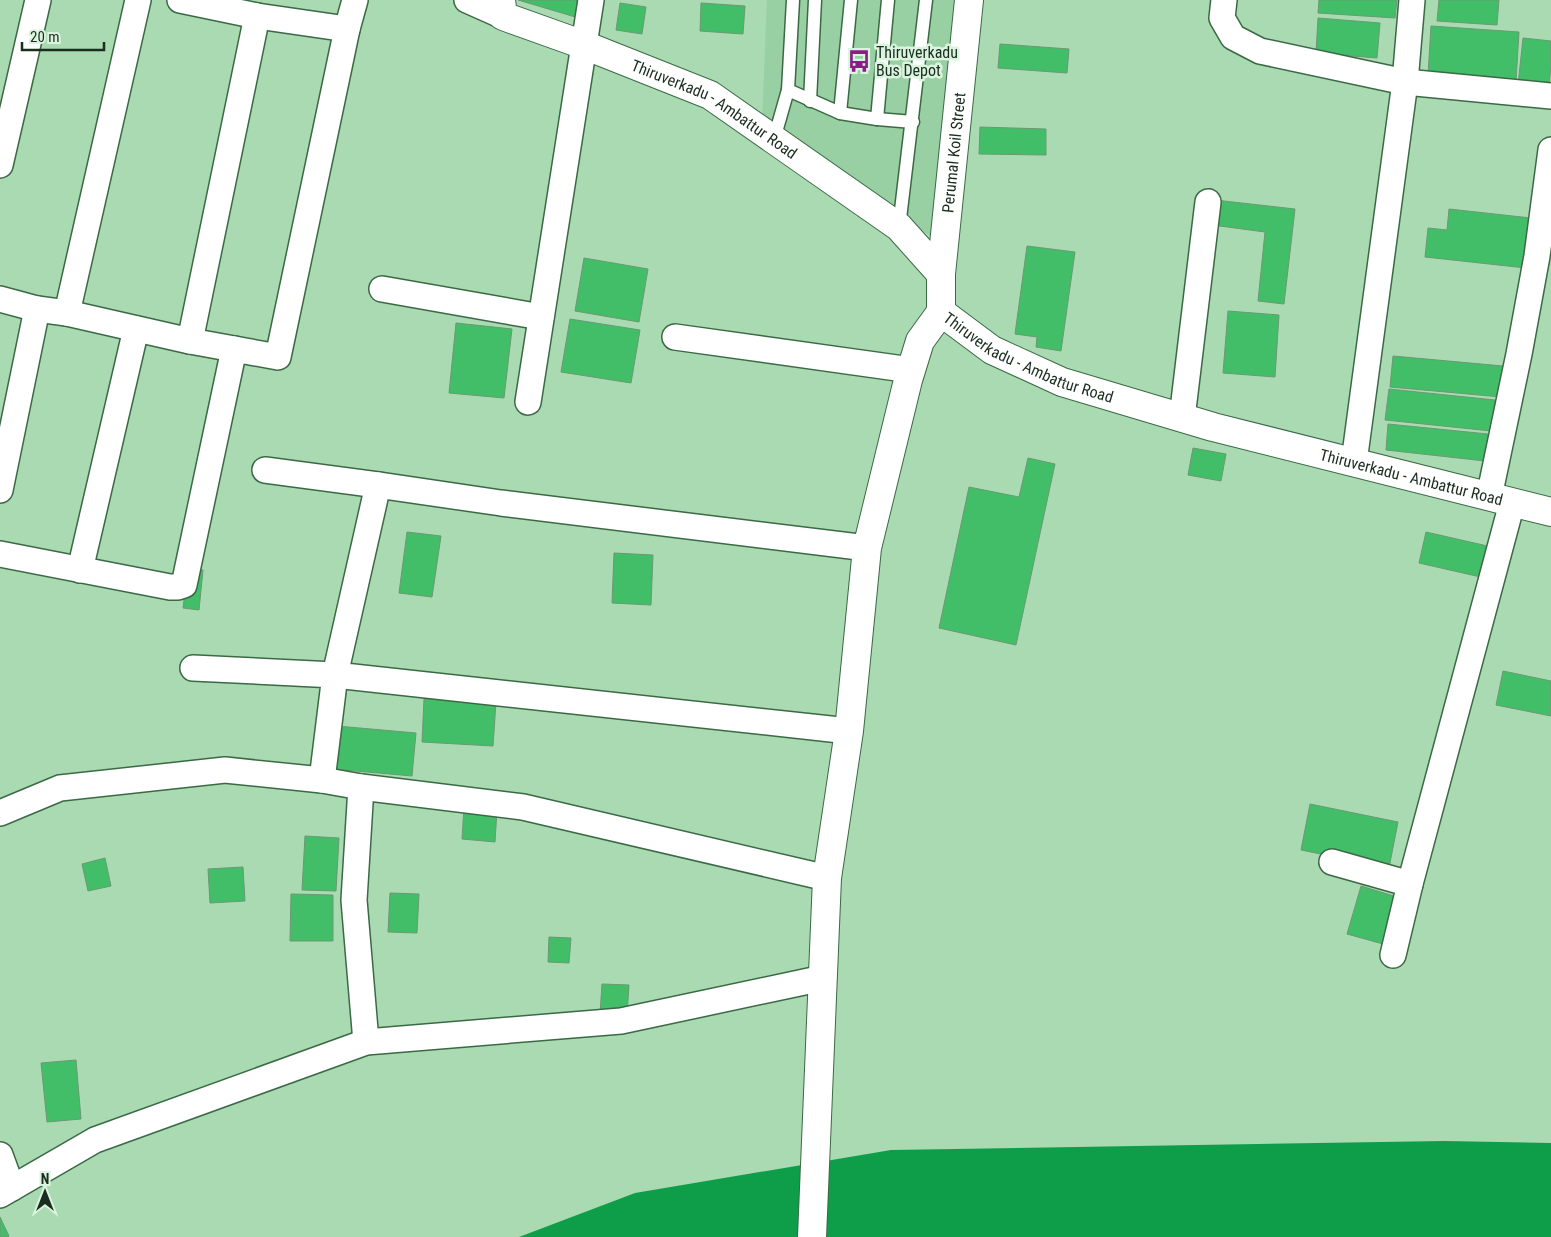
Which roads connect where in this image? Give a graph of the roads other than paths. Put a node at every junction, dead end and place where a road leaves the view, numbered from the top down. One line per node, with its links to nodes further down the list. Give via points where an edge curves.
1 (38, 0): 28 (street)
2 (138, 0): 36 (street)
3 (180, 0): 16 (street)
4 (354, 0): 17 (street)
5 (467, 0): 15 (street)
6 (591, 0): 18 (street)
7 (793, 0): 20 (lane)
8 (815, 0): 22 (lane)
9 (851, 0): 23 (lane)
10 (888, 0): 24 (lane)
11 (926, 0): 25 (lane)
12 (968, 0): 31 (street, Perumal Koil Street)
13 (1224, 0): 19 (street, via 1222,18 1233,38 1260,51)
14 (1412, 0): 19 (street)
15 (502, 8): 18 (street, Thiruverkadu - Ambattur Road)
16 (257, 16): 17 (street); 40 (street)
17 (347, 29): 41 (street, via 278,357)
18 (584, 45): 26 (street, Thiruverkadu - Ambattur Road, via 710,95); 37 (street)
19 (1405, 82): 21 (street); 45 (street)
20 (788, 90): 22 (lane); 26 (lane)
21 (1551, 96)
22 (810, 101): 23 (lane)
23 (840, 113): 24 (lane)
24 (877, 119): 25 (lane)
25 (913, 122): 30 (lane)
26 (774, 139): 30 (street, Thiruverkadu - Ambattur Road)
27 (1551, 150): 49 (street)
28 (0, 165)
29 (1208, 202): 44 (street)
30 (899, 227): 31 (street, Thiruverkadu - Ambattur Road)
31 (941, 274): 35 (street, Thiruverkadu - Ambattur Road)
32 (382, 289): 37 (street)
33 (0, 299): 34 (street)
34 (37, 308): 36 (street); 48 (street)
35 (941, 312): 42 (street, via 920,341); 44 (street, Thiruverkadu - Ambattur Road, via 992,350 1062,382)
36 (68, 313): 38 (street)
37 (541, 317): 43 (street)
38 (136, 329): 40 (street); 53 (street)
39 (675, 337): 42 (street)
40 (190, 341): 41 (street)
41 (234, 349): 53 (street, via 184,585 170,587)
42 (911, 370): 51 (street)
43 (528, 402)
44 (1182, 418): 45 (street, Thiruverkadu - Ambattur Road)
45 (1354, 462): 49 (street, Thiruverkadu - Ambattur Road)
46 (265, 470): 47 (street)
47 (378, 485): 51 (street); 55 (street)
48 (0, 490)
49 (1501, 500): 50 (street, Thiruverkadu - Ambattur Road); 62 (street)
50 (1551, 512)
51 (866, 548): 56 (street)
52 (0, 554): 53 (street)
53 (80, 570)
54 (193, 668): 55 (street)
55 (335, 674): 56 (street); 57 (street)
56 (849, 731): 61 (street)
57 (322, 780): 58 (street); 59 (street, via 225,770 60,788)
58 (361, 787): 61 (street, via 523,807); 65 (street, via 354,900)
59 (0, 813)
60 (1332, 862): 62 (street)
61 (827, 878): 64 (street)
62 (1410, 884): 63 (street)
63 (1393, 955)
64 (823, 978): 65 (street, via 621,1021); 68 (street)
65 (366, 1042): 67 (street, via 95,1140)
66 (0, 1155): 67 (street)
67 (6, 1191)
68 (812, 1237)

